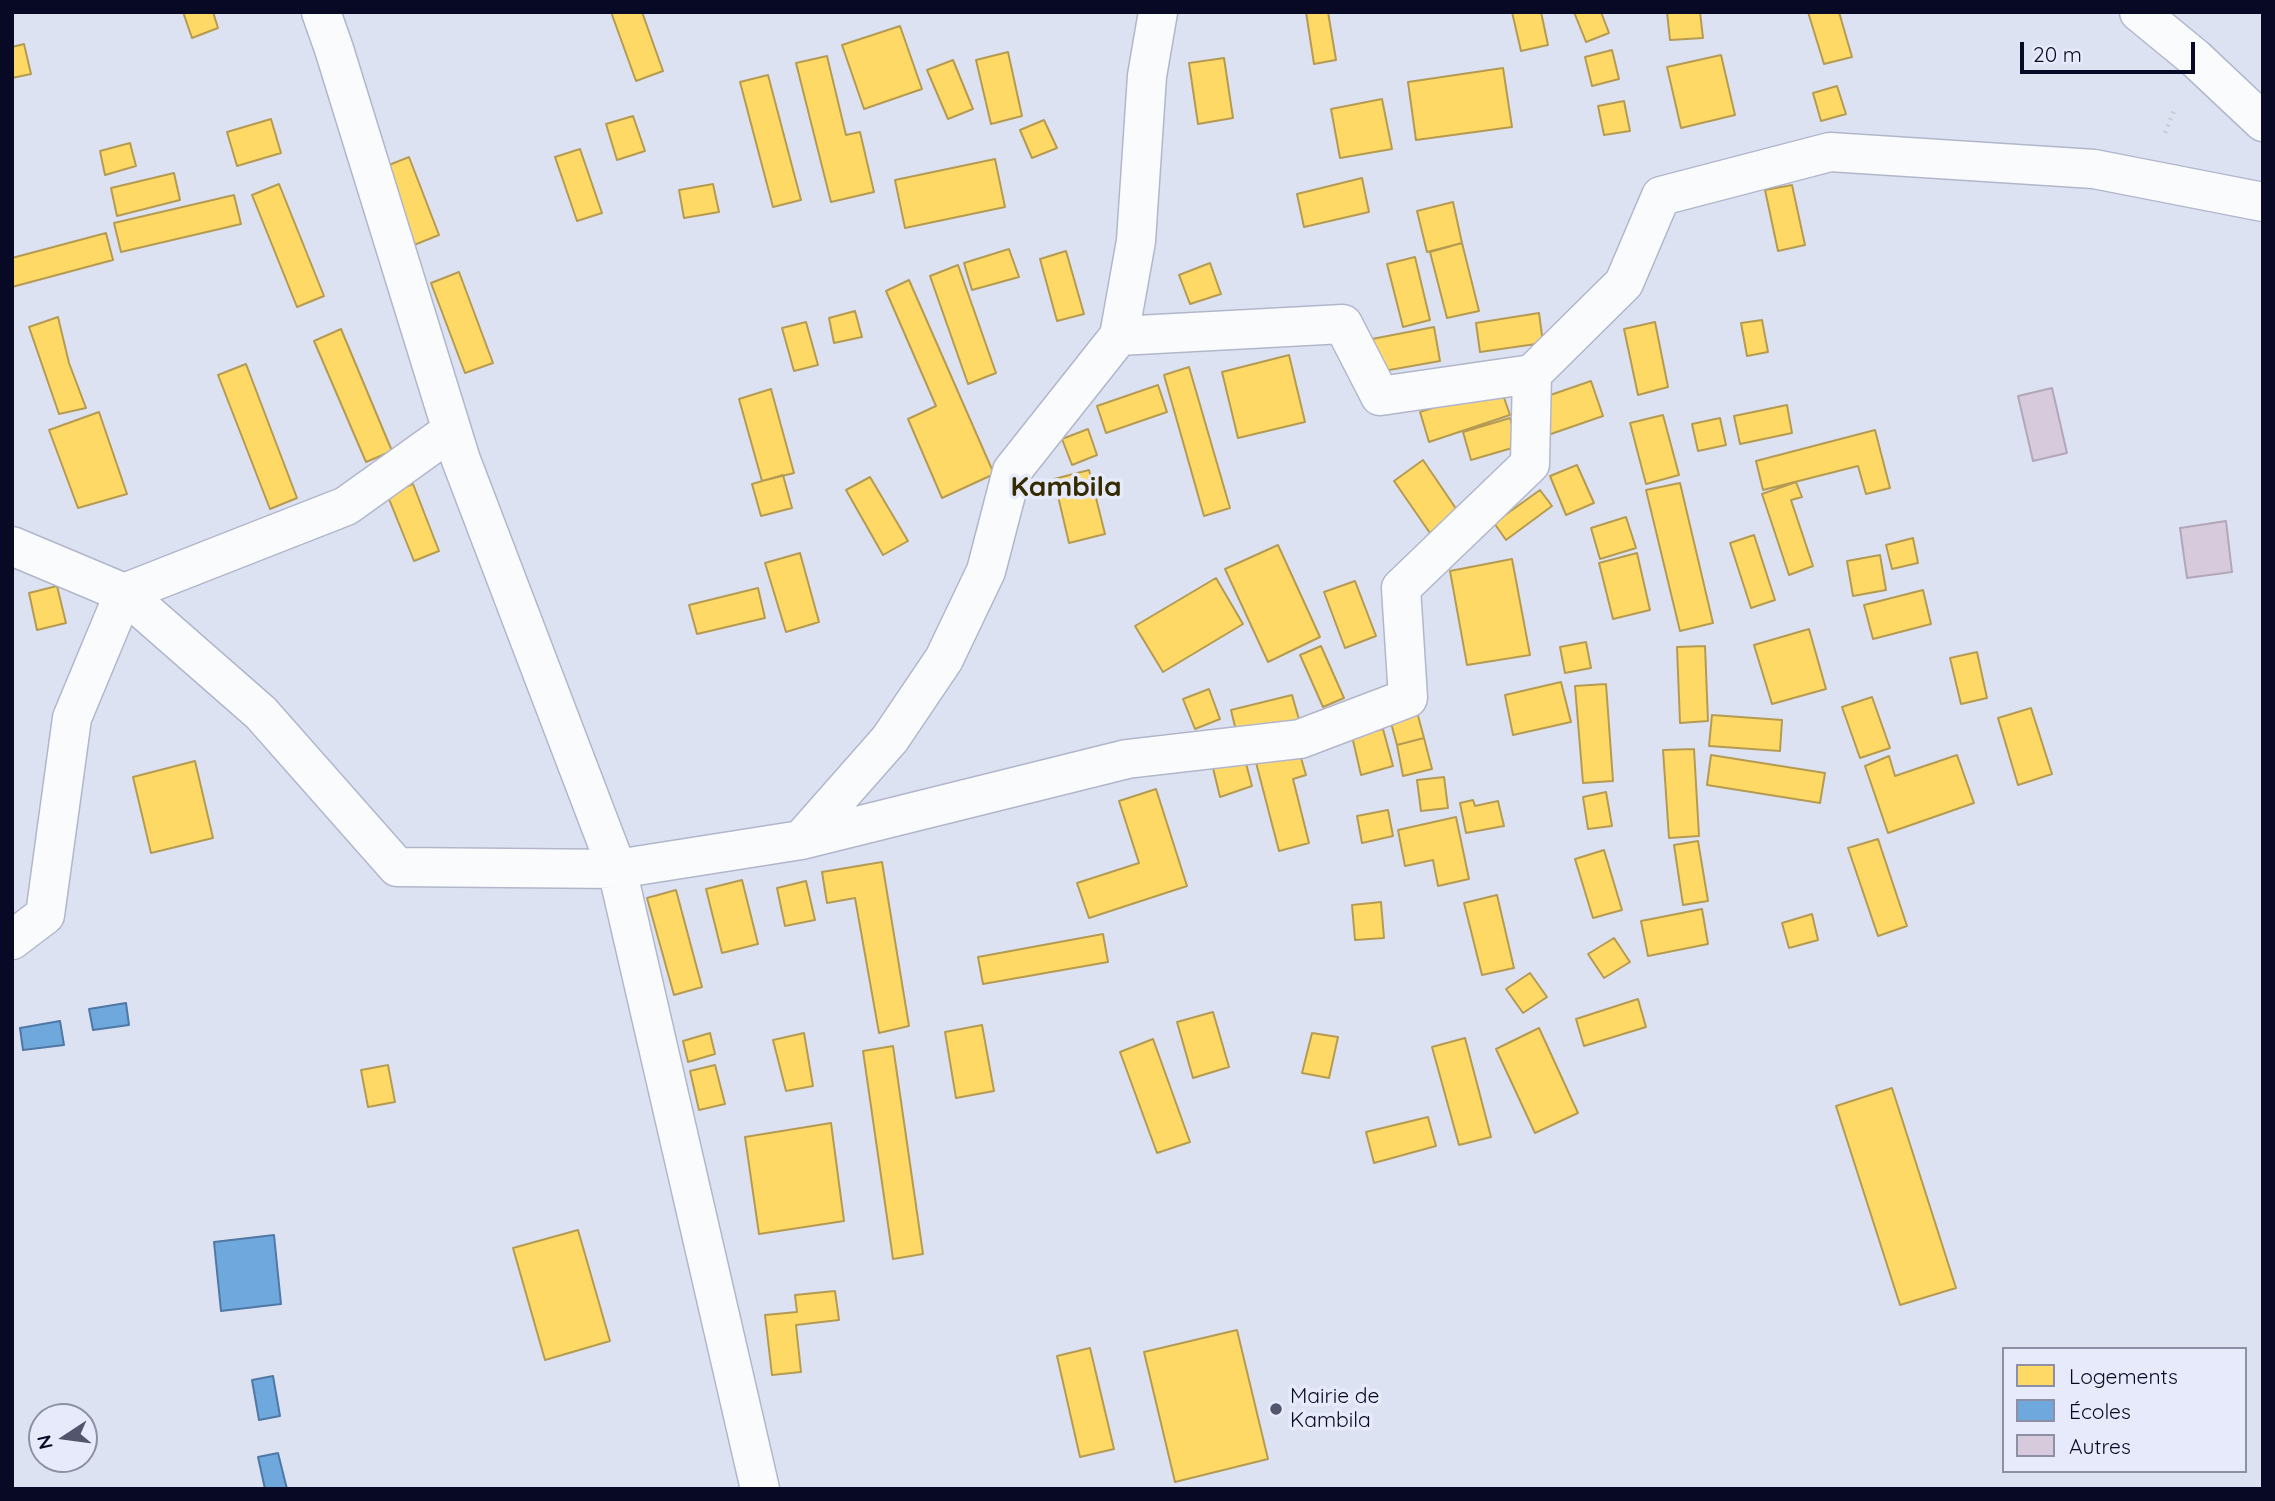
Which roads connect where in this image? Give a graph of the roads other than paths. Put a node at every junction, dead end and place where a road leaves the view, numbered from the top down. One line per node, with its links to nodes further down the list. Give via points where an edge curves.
1 (321, 12): 8 (street)
2 (1158, 12): 6 (street, via 1147,76 1136,241)
3 (2138, 12): 4 (street)
4 (2263, 122)
5 (2263, 202): 7 (street, via 2094,169 1830,152 1661,196 1624,283)
6 (1119, 336): 7 (street, via 1343,324 1380,396); 11 (street, via 1012,471 986,571 944,659 890,739)
7 (1532, 374): 11 (street, via 1530,464 1401,588 1408,698 1300,739 1127,760)
8 (451, 431): 10 (street, via 346,506); 12 (street)
9 (12, 545): 10 (street)
10 (124, 593): 12 (street, via 261,713 397,867); 13 (street, via 72,719 46,915)
11 (801, 840): 12 (street)
12 (617, 869): 14 (street)
13 (12, 940)
14 (760, 1489)

